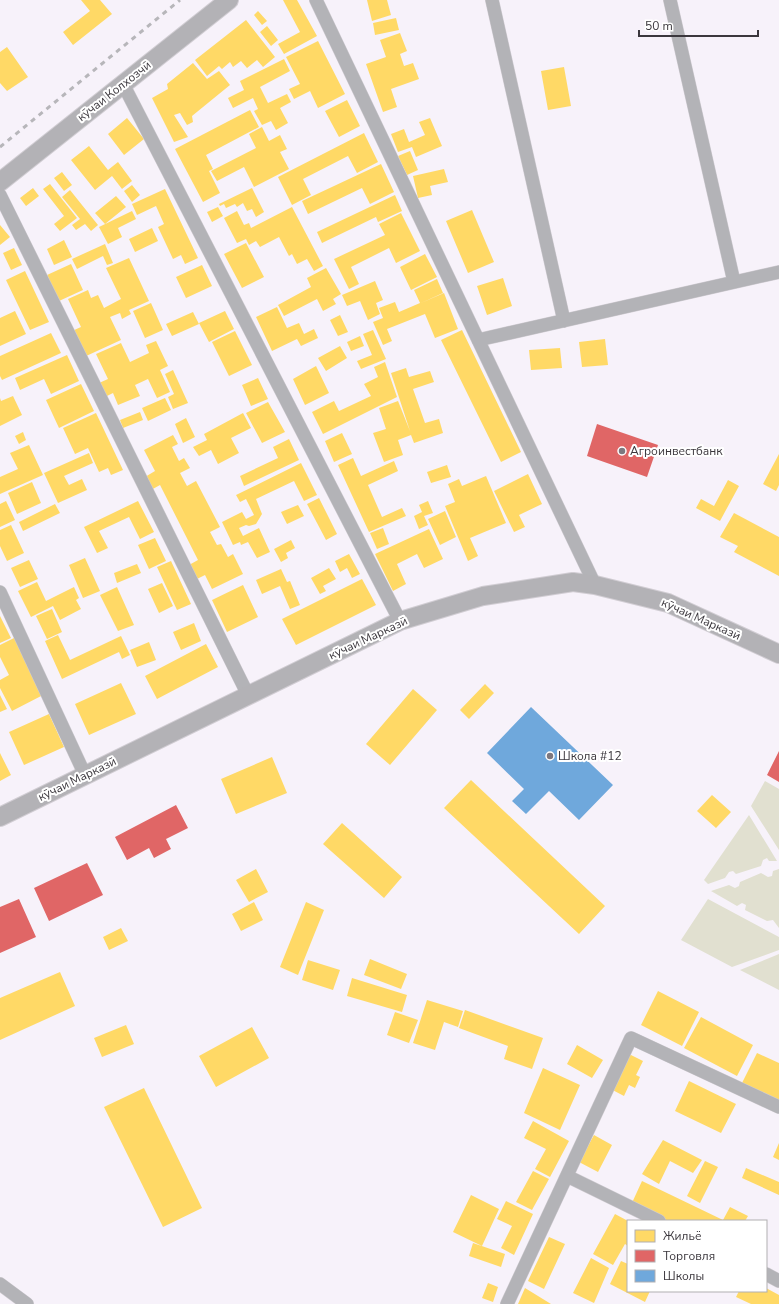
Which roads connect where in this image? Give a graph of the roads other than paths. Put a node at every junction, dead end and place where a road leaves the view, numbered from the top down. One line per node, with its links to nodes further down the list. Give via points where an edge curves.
1 (229, 0): 5 (main road, кӯчаи Колхозчӣ)
2 (316, 0): 11 (street)
3 (492, 0): 10 (street)
4 (670, 0): 9 (street)
5 (123, 84): 6 (main road, кӯчаи Колхозчӣ); 14 (street)
6 (0, 182)
7 (0, 195): 16 (street)
8 (779, 272): 9 (street)
9 (734, 282): 10 (street)
10 (564, 321): 11 (street)
11 (478, 340): 12 (street)
12 (595, 585): 14 (main road, кӯчаи Марказӣ, via 573,582 483,596); 15 (main road, кӯчаи Марказӣ, via 668,602)
13 (0, 592): 17 (street)
14 (400, 621): 16 (main road, кӯчаи Марказӣ)
15 (779, 654)
16 (248, 695): 17 (main road, кӯчаи Марказӣ)
17 (85, 775): 18 (main road, кӯчаи Марказӣ)
18 (0, 817)
19 (779, 1107): 20 (street, via 631,1038)
20 (567, 1176): 21 (street); 26 (street)
21 (657, 1220)
22 (767, 1275): 23 (street)
23 (779, 1281)
24 (0, 1284): 25 (street)
25 (27, 1304)
26 (507, 1304)

